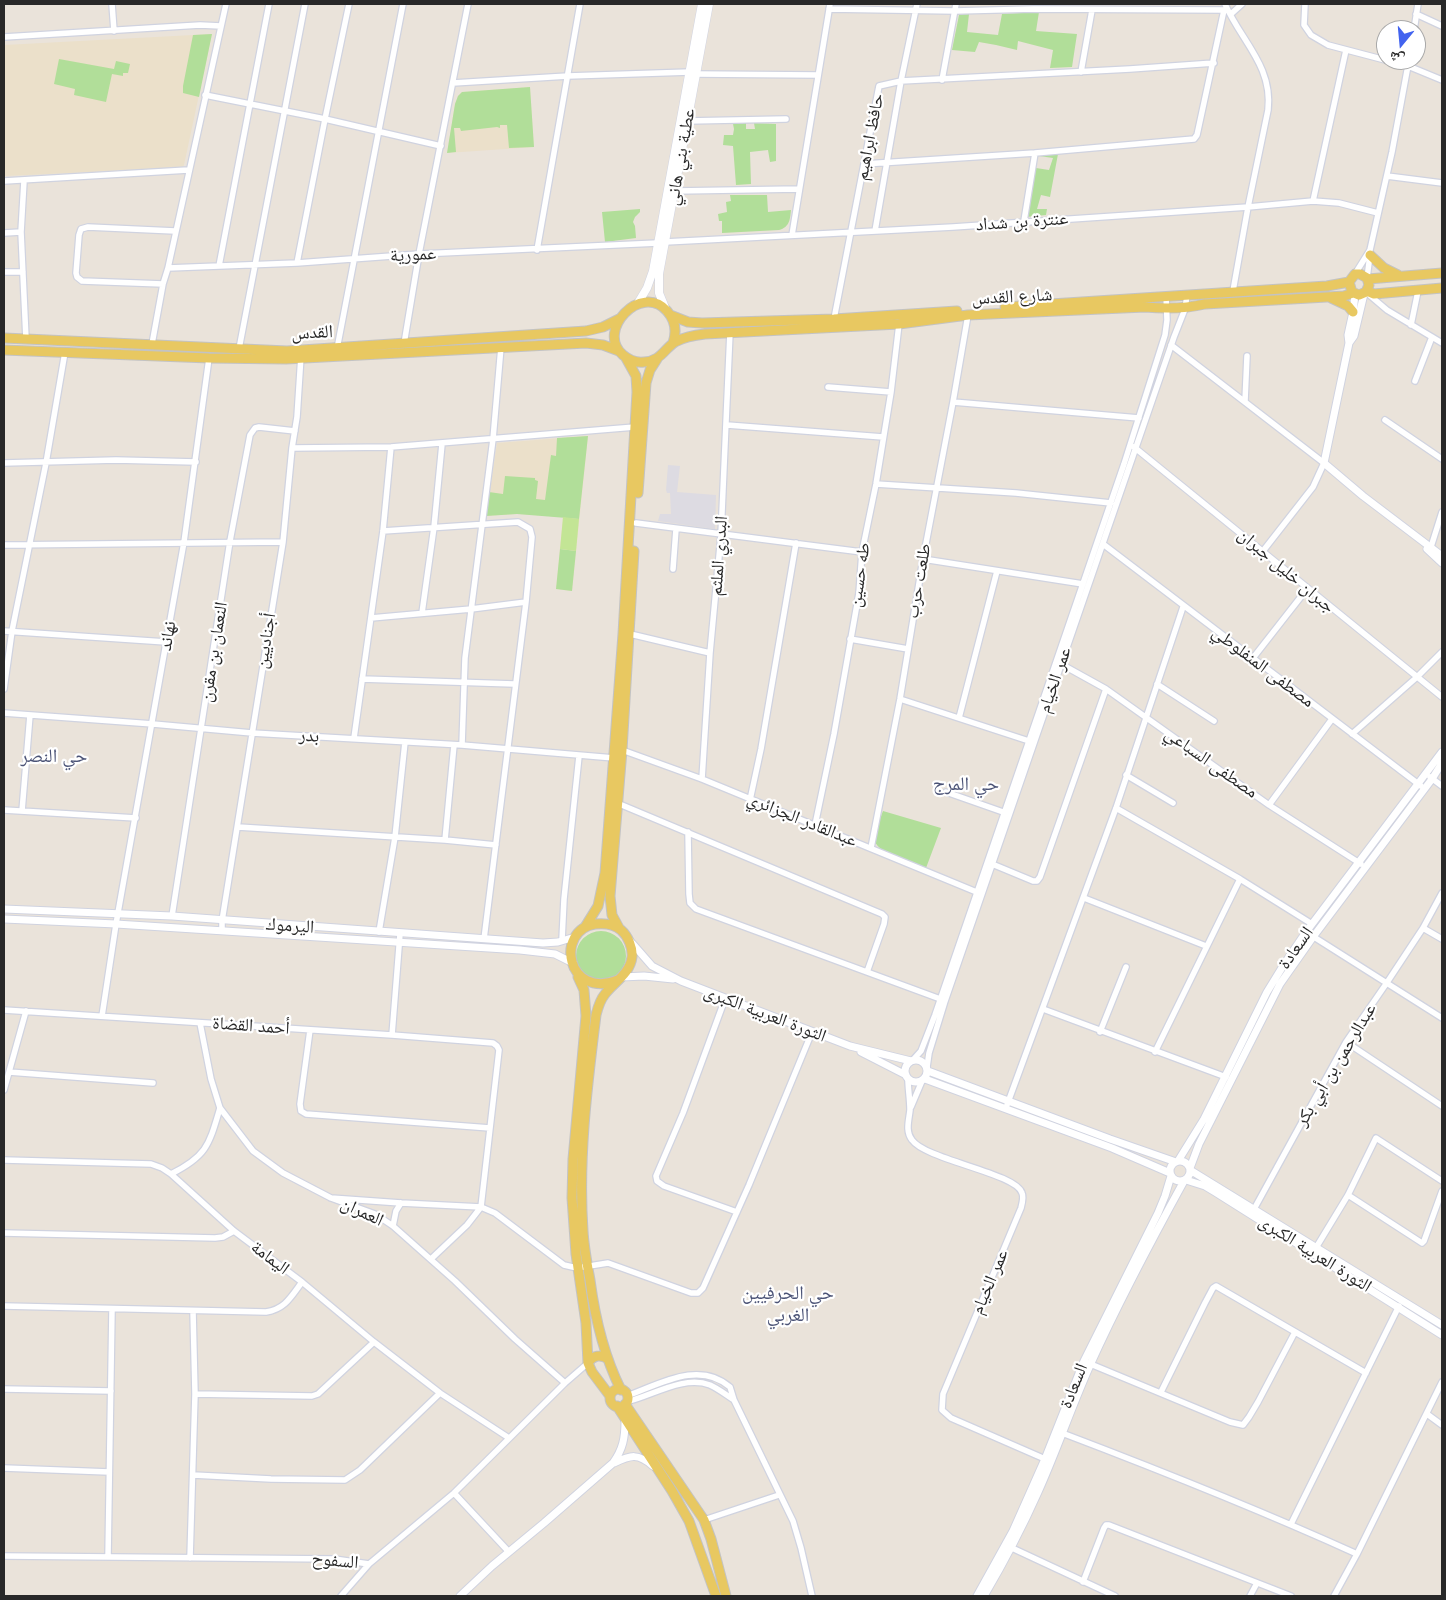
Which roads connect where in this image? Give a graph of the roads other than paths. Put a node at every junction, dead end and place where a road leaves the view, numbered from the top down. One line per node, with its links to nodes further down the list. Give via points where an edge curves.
1 (112, 4): 26 (street)
2 (226, 4): 24 (street)
3 (268, 4): 42 (street)
4 (305, 4): 43 (street)
5 (349, 4): 44 (street)
6 (403, 4): 47 (street)
7 (468, 4): 40 (street)
8 (580, 4): 36 (street)
9 (702, 4): 34 (main road)
10 (709, 4): 34 (main road, عطية بني هاني)
11 (956, 4): 21 (street)
12 (1242, 4): 19 (street)
13 (1305, 4): 28 (street, via 1304,25 1311,35)
14 (1419, 5): 22 (street)
15 (829, 6): 17 (street); 35 (street)
16 (1034, 6): 20 (street); 21 (street)
17 (916, 7): 18 (street); 39 (street)
18 (933, 7): 21 (street)
19 (1227, 9): 20 (street); 30 (street); 60 (street, via 1265,76 1269,94)
20 (1092, 10): 33 (street)
21 (955, 11): 37 (street)
22 (1416, 14): 23 (street); 25 (street)
23 (1415, 20)
24 (221, 26): 26 (street); 41 (street)
25 (1442, 26)
26 (114, 31): 27 (street)
27 (4, 37)
28 (1346, 50): 29 (street); 59 (street)
29 (1376, 56)
30 (1214, 62): 33 (street, حافظ ابراهيم); 49 (street, via 1194,139)
31 (1407, 70): 53 (street)
32 (1422, 70): 38 (street)
33 (1081, 72): 37 (street, حافظ ابراهيم)
34 (693, 73): 35 (street); 36 (street); 46 (main road, عطية بني هاني); 69 (main road)
35 (818, 75): 57 (street)
36 (568, 76): 40 (street); 70 (street)
37 (942, 80): 39 (street, حافظ ابراهيم)
38 (1442, 80)
39 (901, 82): 50 (street); 51 (street, حافظ ابراهيم, via 879,86)
40 (453, 83): 48 (street)
41 (205, 95): 42 (street); 52 (street)
42 (251, 104): 43 (street); 76 (street)
43 (285, 111): 44 (street); 75 (street)
44 (325, 119): 47 (street); 74 (street)
45 (786, 119): 46 (street)
46 (687, 121): 58 (main road, عطية بني هاني)
47 (378, 131): 48 (street); 73 (street)
48 (441, 146): 72 (street)
49 (1035, 153): 50 (street); 62 (street)
50 (887, 162): 51 (street); 64 (street)
51 (864, 164): 66 (street, حافظ ابراهيم)
52 (188, 170): 55 (street); 63 (street)
53 (1387, 176): 56 (street); 61 (street)
54 (4, 181): 55 (street)
55 (24, 181): 65 (street)
56 (1442, 182)
57 (800, 189): 58 (street); 68 (street)
58 (675, 191): 69 (main road, عطية بني هاني)
59 (1313, 201): 60 (street, عنترة بن شداد); 61 (street, عنترة بن شداد, via 1339,203)
60 (1248, 207): 62 (street, عنترة بن شداد); 87 (street)
61 (1378, 213): 71 (street)
62 (1024, 221): 64 (street, عنترة بن شداد)
63 (175, 231): 77 (street); 85 (street, via 88,227 81,229 79,235 76,273 82,281)
64 (874, 231): 66 (street, عنترة بن شداد)
65 (21, 232): 67 (street); 79 (street)
66 (851, 232): 68 (street, عنترة بن شداد); 100 (street, حافظ ابراهيم)
67 (4, 233)
68 (792, 235): 69 (street, عنترة بن شداد)
69 (662, 242): 70 (street, عمورية); 93 (main road, via 651,280); 96 (main road, عطية بني هاني, via 658,283)
70 (537, 250): 72 (street, عمورية)
71 (1370, 253): 80 (street); 82 (main road, via 1384,268); 83 (street)
72 (419, 254): 73 (street, عمورية); 111 (street)
73 (353, 258): 74 (street, عمورية); 114 (street)
74 (297, 263): 75 (street, عمورية)
75 (254, 265): 76 (street, عمورية); 115 (street)
76 (219, 266): 77 (street, عمورية)
77 (168, 268): 85 (street)
78 (4, 272): 79 (street)
79 (23, 272): 106 (street)
80 (1356, 274): 83 (main road); 84 (main road)
81 (1442, 274): 82 (main road)
82 (1401, 276): 83 (main road)
83 (1368, 278): 89 (main road, via 1369,285)
84 (1349, 282): 87 (main road); 89 (main road, via 1350,289)
85 (163, 284): 110 (street)
86 (1442, 288): 88 (main road, شارع القدس)
87 (1233, 291): 90 (main road)
88 (1418, 291): 89 (main road, شارع القدس); 102 (street)
89 (1361, 293): 92 (main road, شارع القدس); 97 (street); 102 (street); 108 (street, via 1354,336)
90 (1187, 295): 91 (main road); 94 (street, عمر الخيام)
91 (1166, 296): 95 (street, عمر الخيام); 100 (main road)
92 (1328, 297): 94 (main road, شارع القدس, via 1205,304); 97 (main road)
93 (638, 304): 96 (main road, via 656,303); 99 (main road)
94 (1185, 309): 95 (main road, شارع القدس); 112 (street, عمر الخيام)
95 (1167, 310): 98 (main road, شارع القدس, via 1145,307); 128 (street, عمر الخيام, via 1165,335)
96 (668, 312): 100 (main road, via 682,320 702,323); 107 (main road, via 675,328)
97 (1354, 312): 108 (street)
98 (968, 315): 101 (main road, شارع القدس); 127 (street, طلعت حرب)
99 (619, 319): 111 (main road, القدس, via 586,331); 118 (main road, via 614,335 615,344)
100 (834, 319)
101 (899, 324): 103 (main road, شارع القدس); 125 (street, طه حسين)
102 (1411, 325): 104 (street)
103 (730, 332): 107 (main road, شارع القدس, via 698,334); 130 (street, البدري الملثم)
104 (1432, 337): 109 (street); 123 (street)
105 (4, 338): 106 (main road, القدس)
106 (26, 339): 110 (main road, القدس)
107 (673, 343): 122 (main road)
108 (1349, 343): 143 (street)
109 (1442, 343)
110 (152, 344): 115 (main road, القدس)
111 (404, 344): 114 (main road, القدس)
112 (1171, 345): 126 (street); 137 (street, عمر الخيام)
113 (501, 347): 118 (main road, القدس, via 586,342 603,345); 119 (main road, القدس); 134 (street)
114 (336, 348): 119 (main road, القدس)
115 (239, 349): 119 (main road, القدس)
116 (4, 350): 117 (main road, القدس)
117 (65, 352): 121 (main road, القدس); 142 (street)
118 (622, 354): 122 (main road, via 630,360 644,362); 131 (main road, via 633,369 637,384)
119 (301, 355): 121 (main road, القدس); 132 (street, أجناديين)
120 (1247, 356): 126 (street)
121 (210, 358): 140 (street, نهاند)
122 (657, 359): 149 (main road, via 646,384)
123 (1415, 381)
124 (828, 388): 125 (street)
125 (891, 392): 133 (street, طه حسين)
126 (1245, 401): 143 (street)
127 (953, 402): 128 (street); 145 (street, طلعت حرب)
128 (1138, 418): 137 (street, عمر الخيام)
129 (1385, 420): 139 (street)
130 (727, 425): 133 (street); 153 (street, البدري الملثم)
131 (636, 427): 134 (street); 214 (main road)
132 (295, 431): 138 (street, أجناديين); 154 (street, النعمان بن مقرن, via 259,427 250,435)
133 (883, 438): 144 (street, طه حسين)
134 (493, 439): 135 (street); 148 (street)
135 (442, 444): 136 (street); 150 (street)
136 (391, 447): 138 (street); 152 (street)
137 (1133, 447): 146 (street, عمر الخيام); 159 (street, عمر الخيام); 161 (street, جبران خليل جبران)
138 (292, 448): 156 (street, أجناديين)
139 (1442, 459)
140 (196, 462): 142 (street, via 116,460); 155 (street, نهاند)
141 (4, 463): 142 (street)
142 (46, 463): 157 (street)
143 (1324, 463): 161 (street, via 1313,487); 162 (street)
144 (876, 484): 145 (street); 163 (street, طه حسين)
145 (937, 488): 146 (street); 165 (street, طلعت حرب)
146 (1111, 503): 169 (street, عمر الخيام)
147 (1442, 512): 162 (street)
148 (483, 523): 150 (street); 171 (street, via 518,522 530,530 532,547); 173 (street)
149 (636, 523): 151 (street); 178 (main road)
150 (434, 527): 152 (street); 174 (street)
151 (676, 529): 153 (street); 167 (street)
152 (383, 531): 175 (street)
153 (721, 534): 158 (street); 183 (street, البدري الملثم)
154 (230, 541): 155 (street); 156 (street); 202 (street, النعمان بن مقرن)
155 (184, 542): 157 (street); 180 (street, نهاند)
156 (283, 542): 203 (street, أجناديين)
157 (30, 544): 160 (street); 177 (street)
158 (796, 544): 163 (street); 224 (street)
159 (1103, 544): 172 (street, مصطفى المنفلوطي); 185 (street, عمر الخيام)
160 (4, 545)
161 (1263, 550): 170 (street, جبران خليل جبران)
162 (1430, 550): 164 (street); 166 (street)
163 (862, 552): 179 (street, طه حسين)
164 (1442, 556)
165 (923, 559): 168 (street); 181 (street, طلعت حرب)
166 (1442, 564)
167 (673, 569)
168 (997, 570): 169 (street); 198 (street)
169 (1082, 584): 185 (street, عمر الخيام)
170 (1307, 589): 184 (street); 186 (street, جبران خليل جبران)
171 (526, 602): 173 (street); 189 (street)
172 (1184, 607): 184 (street, مصطفى المنفلوطي); 190 (street)
173 (471, 610): 174 (street); 188 (street)
174 (422, 614): 175 (street)
175 (371, 618): 187 (street)
176 (4, 631): 177 (street)
177 (12, 631): 180 (street); 191 (street)
178 (630, 634): 183 (street); 211 (main road)
179 (850, 639): 181 (street); 233 (street, طه حسين)
180 (166, 642): 201 (street, نهاند)
181 (908, 649): 194 (street, طلعت حرب)
182 (1442, 652): 186 (street)
183 (710, 653): 218 (street, البدري الملثم)
184 (1253, 658): 199 (street, مصطفى المنفلوطي)
185 (1058, 663): 192 (street, مصطفى السباعي); 207 (street, عمر الخيام)
186 (1417, 678): 193 (street, جبران خليل جبران); 204 (street)
187 (362, 679): 188 (street); 205 (street)
188 (464, 682): 189 (street); 209 (street)
189 (514, 684): 210 (street)
190 (1157, 684): 197 (street); 200 (street)
191 (4, 689)
192 (1106, 689): 197 (street, مصطفى السباعي); 241 (street, via 1040,877 1033,881)
193 (1442, 697)
194 (900, 699): 198 (street); 239 (street, طلعت حرب)
195 (4, 713): 196 (street, بدر)
196 (30, 715): 201 (street, بدر); 230 (street)
197 (1146, 717): 217 (street); 227 (street, مصطفى السباعي)
198 (959, 718): 207 (street)
199 (1332, 719): 204 (street, مصطفى المنفلوطي); 227 (street)
200 (1214, 721)
201 (153, 724): 202 (street, بدر); 232 (street, نهاند)
202 (202, 728): 203 (street, بدر); 249 (street, النعمان بن مقرن)
203 (252, 733): 205 (street, بدر); 234 (street, أجناديين)
204 (1352, 734): 220 (street, مصطفى المنفلوطي)
205 (354, 738): 206 (street, بدر)
206 (405, 742): 208 (street, بدر); 236 (street)
207 (1031, 742): 231 (street, عمر الخيام); 241 (street, عمر الخيام)
208 (454, 745): 209 (street, بدر); 237 (street)
209 (462, 745): 210 (street, بدر)
210 (507, 749): 213 (street, بدر); 238 (street)
211 (622, 750): 218 (street, عبدالقادر الجزائري); 226 (main road)
212 (1442, 752): 216 (street, السعادة)
213 (580, 756): 214 (street, بدر); 265 (street)
214 (614, 758): 255 (main road, via 604,883 598,906)
215 (1442, 763): 219 (street, السعادة)
216 (1425, 774): 219 (street); 220 (street, السعادة)
217 (1126, 775): 225 (street); 228 (street)
218 (702, 779): 224 (street, عبدالقادر الجزائري)
219 (1432, 779): 221 (street); 222 (street, السعادة)
220 (1418, 783): 222 (street, مصطفى المنفلوطي); 240 (street, السعادة)
221 (1442, 786)
222 (1424, 789): 242 (street, السعادة)
223 (946, 792): 231 (street)
224 (750, 800): 233 (street, عبدالقادر الجزائري)
225 (1173, 803)
226 (617, 804): 235 (street); 257 (main road, via 610,901 612,915)
227 (1269, 805): 240 (street, مصطفى السباعي)
228 (1116, 808): 243 (street); 246 (street)
229 (4, 810): 230 (street)
230 (22, 811): 232 (street)
231 (1003, 812): 244 (street, عمر الخيام)
232 (136, 818): 248 (street, نهاند)
233 (815, 825): 239 (street, عبدالقادر الجزائري)
234 (238, 828): 236 (street); 251 (street, أجناديين)
235 (688, 832): 270 (street, via 688,894 696,909); 270 (street, via 882,914 884,924)
236 (395, 837): 237 (street); 258 (street)
237 (445, 840): 238 (street)
238 (496, 845): 263 (street)
239 (871, 848): 244 (street, عبدالقادر الجزائري)
240 (1359, 862): 242 (street, مصطفى السباعي); 253 (street, السعادة)
241 (992, 864): 244 (street, عمر الخيام)
242 (1365, 868): 260 (street, السعادة)
243 (1240, 879): 253 (street); 267 (street)
244 (979, 893): 275 (street, عمر الخيام)
245 (1442, 893): 254 (street, عبدالرحمن بن أبي بكر)
246 (1084, 898): 267 (street); 276 (street)
247 (4, 909): 248 (street, اليرموك)
248 (118, 913): 249 (street, اليرموك); 252 (street, نهاند)
249 (172, 916): 251 (street, اليرموك)
250 (4, 919): 252 (street, اليرموك)
251 (222, 921): 256 (street, أجناديين); 258 (street, اليرموك)
252 (116, 924): 256 (street, اليرموك); 279 (street, نهاند)
253 (1312, 924): 260 (street, السعادة)
254 (1423, 928): 264 (street); 273 (street, عبدالرحمن بن أبي بكر)
255 (583, 929): 257 (main road, via 602,923); 261 (main road)
256 (222, 930): 266 (street, اليرموك)
257 (621, 930): 262 (main road)
258 (378, 932): 259 (street, اليرموك)
259 (400, 934): 263 (street, اليرموك); 266 (street)
260 (1310, 934): 273 (street); 288 (street, السعادة)
261 (575, 937): 265 (street, اليرموك); 269 (main road, via 570,956)
262 (628, 938): 271 (main road, via 632,957); 272 (street, الثورة العربية الكبرى, via 652,966)
263 (484, 939): 265 (street, اليرموك, via 543,943)
264 (1442, 939)
265 (562, 940)
266 (400, 942): 269 (street, اليرموك, via 536,951 555,954); 285 (street)
267 (1206, 946): 289 (street)
268 (1126, 967): 284 (street)
269 (574, 968): 271 (main road, via 584,980 595,984); 322 (main road, via 584,990 586,1016 572,1175)
270 (867, 972): 275 (street)
271 (620, 979): 272 (street, الثورة العربية الكبرى, via 644,976); 321 (main road, via 605,993 598,1008 592,1046 581,1170)
272 (681, 981): 274 (street, الثورة العربية الكبرى)
273 (1386, 984): 280 (street); 286 (street, عبدالرحمن بن أبي بكر)
274 (725, 999): 283 (street, الثورة العربية الكبرى); 314 (street, via 656,1176 664,1186)
275 (943, 1000): 290 (street, عمر الخيام, via 921,1051); 292 (street, عمر الخيام)
276 (1043, 1009): 284 (street); 297 (street)
277 (4, 1010): 278 (street, أحمد القضاة)
278 (26, 1011): 279 (street, أحمد القضاة); 291 (street)
279 (102, 1016): 281 (street, أحمد القضاة)
280 (1442, 1018)
281 (200, 1023): 282 (street, أحمد القضاة); 299 (street, العمران)
282 (310, 1030): 285 (street, أحمد القضاة); 301 (street, via 300,1104 301,1111 306,1114)
283 (812, 1032): 287 (street, الثورة العربية الكبرى); 314 (street)
284 (1100, 1032): 289 (street)
285 (392, 1035): 301 (street, أحمد القضاة, via 493,1043 497,1046)
286 (1346, 1042): 298 (street); 315 (street, عبدالرحمن بن أبي بكر)
287 (850, 1046): 290 (street, الثورة العربية الكبرى); 293 (street, الثورة العربية الكبرى)
288 (1244, 1047): 294 (street, السعادة); 304 (street, السعادة)
289 (1155, 1052): 294 (street)
290 (911, 1061): 292 (street, via 922,1061); 293 (street, via 906,1067)
291 (9, 1072): 295 (street); 296 (street)
292 (926, 1075): 293 (street, via 914,1083); 297 (street); 300 (street, عمر الخيام)
293 (907, 1077): 300 (street, عمر الخيام)
294 (1226, 1077): 303 (street, السعادة)
295 (153, 1083)
296 (4, 1090)
297 (1008, 1105): 303 (street); 306 (street)
298 (1442, 1106)
299 (220, 1108): 305 (street, via 204,1150 194,1161); 311 (street, العمران, via 253,1151 283,1172)
300 (910, 1109): 351 (street, عمر الخيام, via 908,1130 916,1144 1006,1180 1019,1187 1022,1193 1021,1208 943,1394 942,1410 951,1418)
301 (490, 1128): 313 (street)
302 (4, 1160): 305 (street, اليمامة, via 151,1164)
303 (1177, 1161): 304 (street, via 1184,1162); 306 (street, via 1171,1166)
304 (1190, 1169): 307 (street, via 1190,1176); 315 (street, الثورة العربية الكبرى)
305 (171, 1174): 317 (street, اليمامة)
306 (1170, 1174): 307 (street, via 1177,1181); 333 (street, السعادة, via 1158,1213)
307 (1185, 1180): 315 (street, الثورة العربية الكبرى, via 1205,1186); 333 (street, السعادة)
308 (1442, 1180): 310 (street, via 1376,1138)
309 (1442, 1191): 310 (street, via 1422,1242)
310 (1348, 1194): 319 (street)
311 (331, 1198): 312 (street); 316 (street, العمران, via 375,1214)
312 (401, 1203): 313 (street); 316 (street)
313 (481, 1206): 320 (street, via 467,1225); 322 (street, via 495,1213 559,1263)
314 (737, 1212): 321 (street, via 698,1293 608,1262)
315 (1253, 1212): 319 (street, الثورة العربية الكبرى)
316 (393, 1226): 320 (street, العمران)
317 (234, 1231): 318 (street, via 215,1238); 323 (street, اليمامة)
318 (4, 1233)
319 (1315, 1249): 325 (street, الثورة العربية الكبرى); 328 (street, الثورة العربية الكبرى)
320 (431, 1260): 339 (street, العمران)
321 (587, 1266): 322 (street); 332 (main road, via 596,1319)
322 (577, 1268): 334 (main road, via 586,1323)
323 (302, 1282): 327 (street, via 277,1310); 331 (street, اليمامة)
324 (4, 1306): 326 (street)
325 (1399, 1306): 330 (street, الثورة العربية الكبرى); 337 (street)
326 (112, 1310): 327 (street); 341 (street)
327 (193, 1311): 344 (street)
328 (1442, 1325)
329 (1295, 1332): 337 (street); 342 (street, via 1258,1402 1242,1425); 342 (street, via 1216,1286)
330 (1442, 1335)
331 (374, 1342): 343 (street, اليمامة); 344 (street, via 312,1396)
332 (608, 1359): 334 (main road, via 597,1356); 335 (main road)
333 (1087, 1362): 342 (street); 349 (street, السعادة); 351 (street, السعادة)
334 (588, 1363): 336 (main road); 339 (street, السفوح)
335 (611, 1368): 336 (main road, via 601,1374); 345 (main road)
336 (592, 1372): 345 (main road, via 610,1396 615,1390)
337 (1366, 1373): 360 (street)
338 (1442, 1382): 346 (street)
339 (565, 1383): 350 (street, السفوح)
340 (4, 1389): 341 (street)
341 (111, 1391): 355 (street)
342 (1162, 1392)
343 (440, 1393): 350 (street, اليمامة); 356 (street, via 349,1479)
344 (195, 1394): 356 (street)
345 (623, 1400): 347 (main road); 358 (street, via 697,1382 716,1388 734,1400); 359 (main road)
346 (1427, 1414): 348 (street); 363 (street)
347 (625, 1421): 352 (street, via 624,1444); 354 (main road)
348 (1442, 1425)
349 (1062, 1433): 360 (street); 361 (street, السعادة)
350 (510, 1438): 357 (street, السفوح)
351 (1045, 1459): 375 (street, السعادة, via 1006,1545)
352 (613, 1463): 354 (street, via 637,1456); 362 (street)
353 (4, 1468): 355 (street)
354 (657, 1469): 372 (main road, via 689,1521)
355 (108, 1472): 365 (street)
356 (193, 1475): 366 (street)
357 (454, 1493): 362 (street); 367 (street, السفوح)
358 (779, 1495): 359 (street); 374 (street, via 798,1535)
359 (704, 1520): 373 (main road)
360 (1291, 1524): 363 (street)
361 (1012, 1548): 368 (street); 376 (street, السعادة)
362 (509, 1552): 371 (street)
363 (1357, 1554): 380 (street)
364 (4, 1556): 365 (street, السفوح)
365 (108, 1557): 366 (street, السفوح)
366 (190, 1558): 367 (street, السفوح, via 334,1559)
367 (369, 1564): 370 (street)
368 (1083, 1582): 369 (street, via 1104,1528 1109,1525); 377 (street)
369 (1257, 1583): 378 (street); 379 (street)
370 (341, 1596)
371 (460, 1596)
372 (716, 1596)
373 (726, 1596)
374 (812, 1596)
375 (976, 1596)
376 (984, 1596)
377 (1116, 1596)
378 (1250, 1596)
379 (1291, 1596)
380 (1334, 1596)

